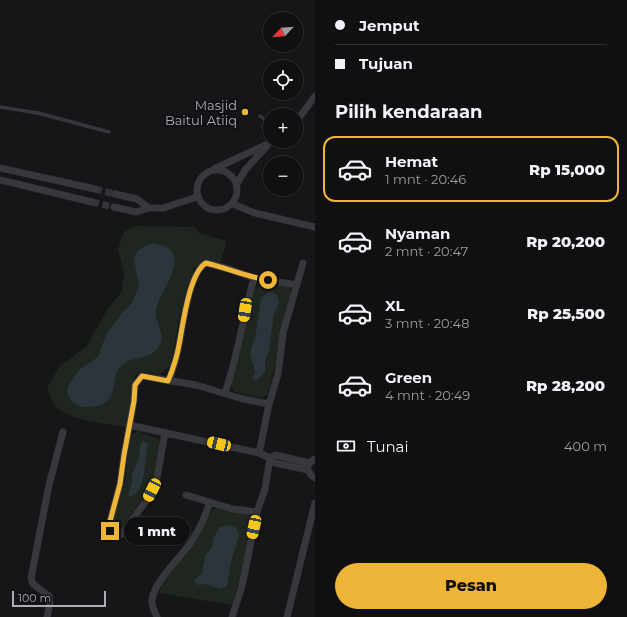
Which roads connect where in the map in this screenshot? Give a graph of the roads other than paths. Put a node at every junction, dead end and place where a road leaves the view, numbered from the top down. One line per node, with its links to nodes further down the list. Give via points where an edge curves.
1 (315, 96): 3 (street)
2 (0, 107): 6 (lane, via 38,113)
3 (303, 112)
4 (260, 116): 5 (lane)
5 (263, 118)
6 (109, 132)
7 (263, 147): 10 (street)
8 (266, 148): 12 (street, via 245,170)
9 (0, 168): 13 (street)
10 (210, 171): 12 (street, via 221,170 231,175); 15 (street, via 201,177 197,186)
11 (0, 180): 16 (street)
12 (237, 184): 17 (street)
13 (95, 189)
14 (115, 194): 19 (street, via 138,199)
15 (197, 197): 17 (street, via 203,206 213,211 224,210); 19 (street, via 163,208)
16 (92, 202)
17 (233, 204): 20 (street, via 255,213)
18 (114, 207): 19 (street, via 136,212)
19 (149, 208)
20 (315, 227)
21 (303, 263): 23 (street)
22 (254, 278): 23 (street); 24 (street, via 206,263 198,270 188,298 179,345); 25 (street, via 236,360)
23 (297, 285): 26 (street, via 283,333 278,374)
24 (168, 381): 25 (street); 27 (street, via 142,376 138,379)
25 (225, 393): 26 (street)
26 (269, 404): 30 (street)
27 (129, 425): 29 (street); 29 (street, via 120,484 109,525 110,531 114,534 120,535 124,531 156,483)
28 (63, 432): 38 (street, via 49,485 31,578 33,584 49,596)
29 (165, 433): 30 (street)
30 (259, 454): 31 (street)
31 (270, 458): 32 (street, via 275,463); 37 (street, via 265,489)
32 (311, 464): 33 (street, via 310,475)
33 (315, 478)
34 (186, 495): 35 (street)
35 (210, 502): 37 (street, via 233,509); 39 (street, via 204,519 188,546 170,567 152,595 151,602)
36 (315, 503): 41 (street)
37 (257, 512): 40 (street, via 242,586)
38 (47, 617)
39 (157, 617)
40 (232, 617)
41 (287, 617)

